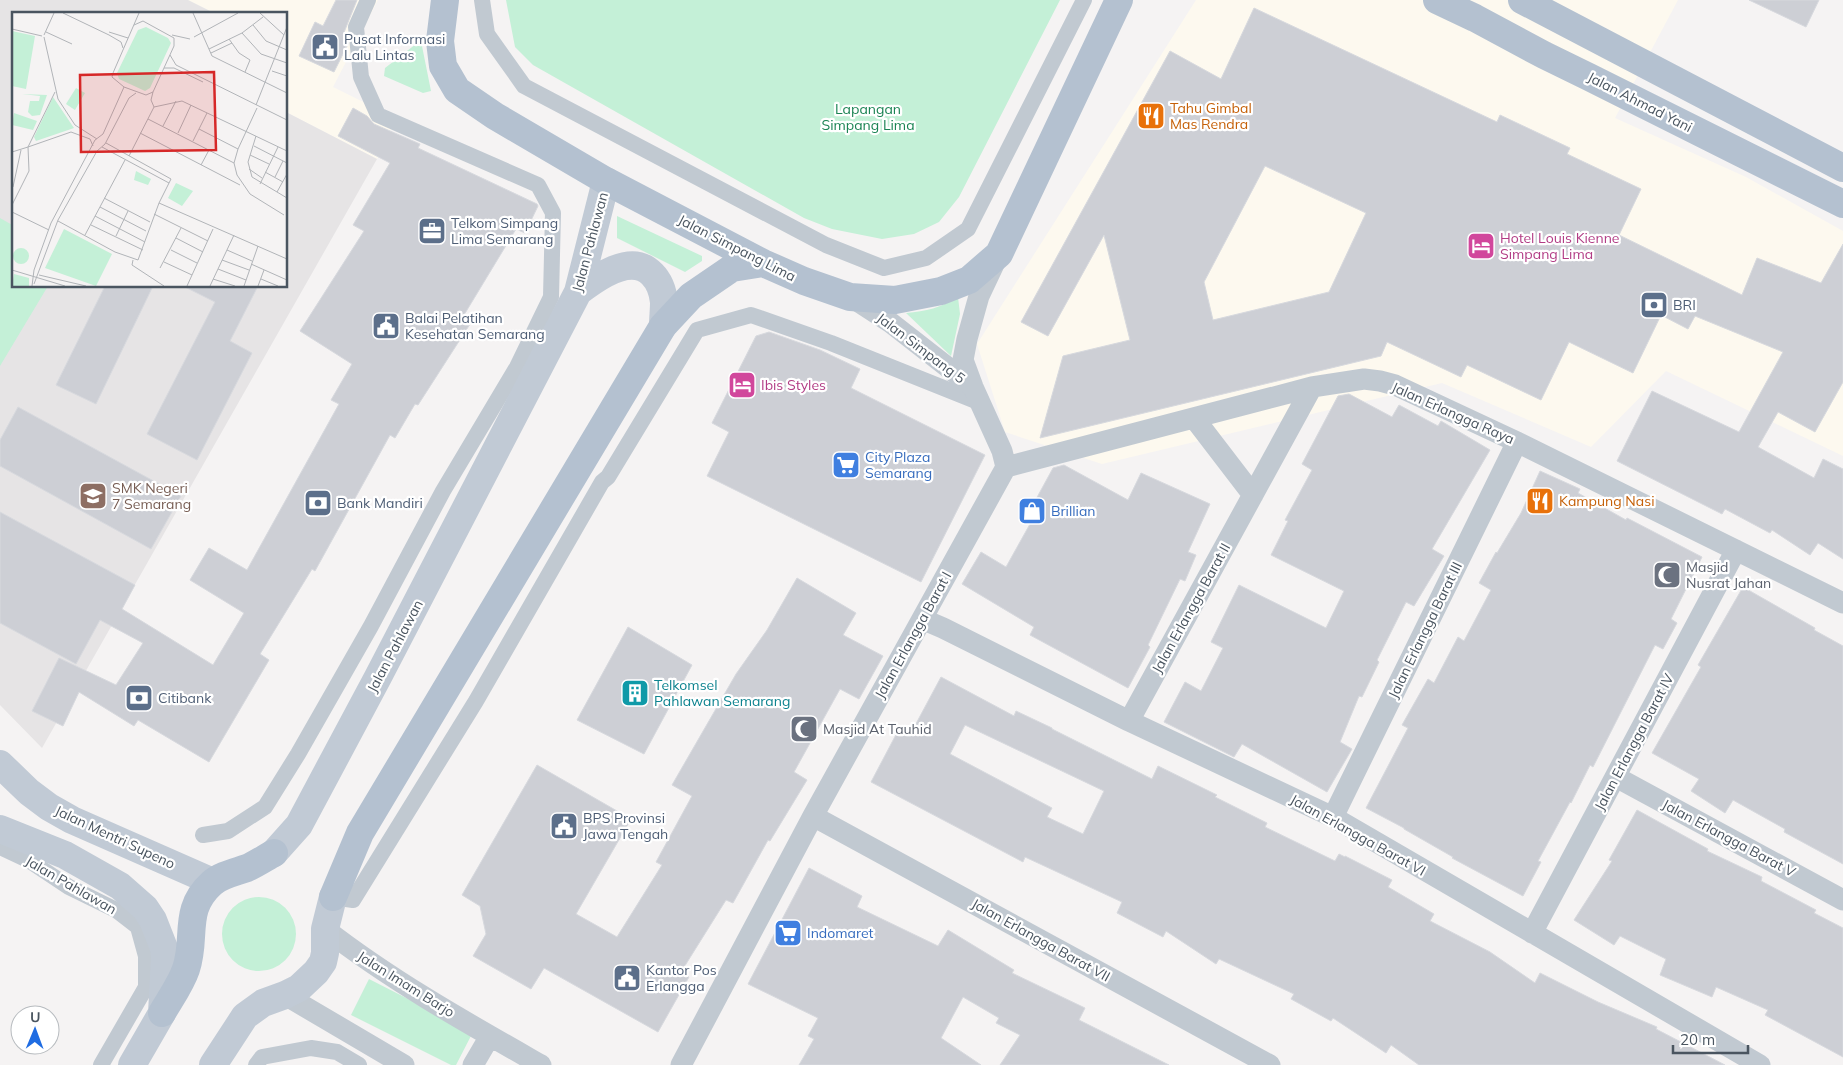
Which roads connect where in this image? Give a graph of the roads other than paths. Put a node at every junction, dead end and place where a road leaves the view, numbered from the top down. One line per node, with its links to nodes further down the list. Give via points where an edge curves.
1 (368, 0): 31 (street, Jalan Pahlawan, via 356,27 361,77 378,115 538,185 553,213 550,297 517,367 265,807 228,831)
2 (445, 0): 9 (main road, Jalan Simpang Lima, via 440,41 443,66 457,90)
3 (482, 0): 4 (street, via 487,34 524,86 826,245 884,268 926,258 968,229)
4 (1084, 0)
5 (1119, 0): 11 (main road, Jalan Simpang Lima)
6 (1438, 0): 10 (main road, Jalan Ahmad Yani)
7 (1522, 0): 8 (main road)
8 (1843, 168)
9 (606, 181): 12 (main road, Jalan Simpang Lima); 13 (main road, Jalan Pahlawan)
10 (1843, 204)
11 (999, 254): 14 (main road, Jalan Simpang Lima, via 969,280 941,291 895,300); 17 (street, Jalan Simpang 5, via 979,296 967,339 964,360)
12 (763, 263): 14 (main road, Jalan Simpang Lima); 15 (main road, via 732,268 691,296)
13 (578, 292): 15 (main road, via 610,271 633,266 647,269 660,285 664,301); 33 (main road, Jalan Pahlawan, via 299,825 274,853)
14 (850, 297): 17 (street, Jalan Simpang 5, via 891,323)
15 (662, 326): 34 (main road, via 360,833)
16 (1312, 387): 18 (street, Jalan Erlangga Raya); 19 (street, Jalan Erlangga Raya, via 1364,379 1395,385); 21 (street, Jalan Erlangga Barat II)
17 (977, 395): 20 (street); 34 (street, via 751,315 697,330 602,482 476,701 354,900)
18 (1194, 418): 20 (street, Jalan Erlangga Raya); 21 (street)
19 (1517, 442): 22 (street, Jalan Erlangga Raya); 29 (street, Jalan Erlangga Barat III)
20 (1006, 467): 24 (street, Jalan Erlangga Barat I)
21 (1254, 495): 25 (street, Jalan Erlangga Barat II)
22 (1736, 550): 23 (street, Jalan Erlangga Raya); 27 (street, Jalan Erlangga Barat IV)
23 (1843, 603)
24 (922, 619): 25 (street, Jalan Erlangga Barat VI); 28 (street, Jalan Erlangga Barat I)
25 (1129, 721): 29 (street, Jalan Erlangga Barat VI)
26 (0, 764): 33 (main road, Jalan Mentri Supeno, via 29,792 72,820)
27 (1616, 777): 35 (street, Jalan Erlangga Barat V); 37 (street, Jalan Erlangga Barat IV)
28 (813, 816): 50 (street, Jalan Erlangga Barat I); 51 (street, Jalan Erlangga Barat VII)
29 (1333, 818): 37 (street, Jalan Erlangga Barat VI)
30 (0, 829): 39 (main road, via 65,855 120,886 145,908 164,948 166,973)
31 (203, 835)
32 (0, 847): 42 (street, Jalan Pahlawan, via 116,910 138,927 146,956 146,987)
33 (213, 882): 39 (main road, via 192,917 186,970)
34 (333, 897): 36 (main road)
35 (1843, 900)
36 (325, 929): 38 (main road, via 323,962 310,979); 40 (street, Jalan Imam Barjo, via 358,955)
37 (1532, 933): 41 (street, Jalan Erlangga Barat VI)
38 (285, 995): 44 (main road, via 262,1003 245,1016); 47 (street)
39 (162, 1012): 43 (main road)
40 (490, 1036): 48 (street); 49 (street, Jalan Imam Barjo)
41 (1756, 1064)
42 (100, 1065)
43 (132, 1065)
44 (213, 1065)
45 (256, 1065): 46 (street, via 262,1057 311,1048 337,1052)
46 (360, 1065)
47 (404, 1065)
48 (473, 1065)
49 (541, 1065)
50 (681, 1065)
51 (1270, 1065)

